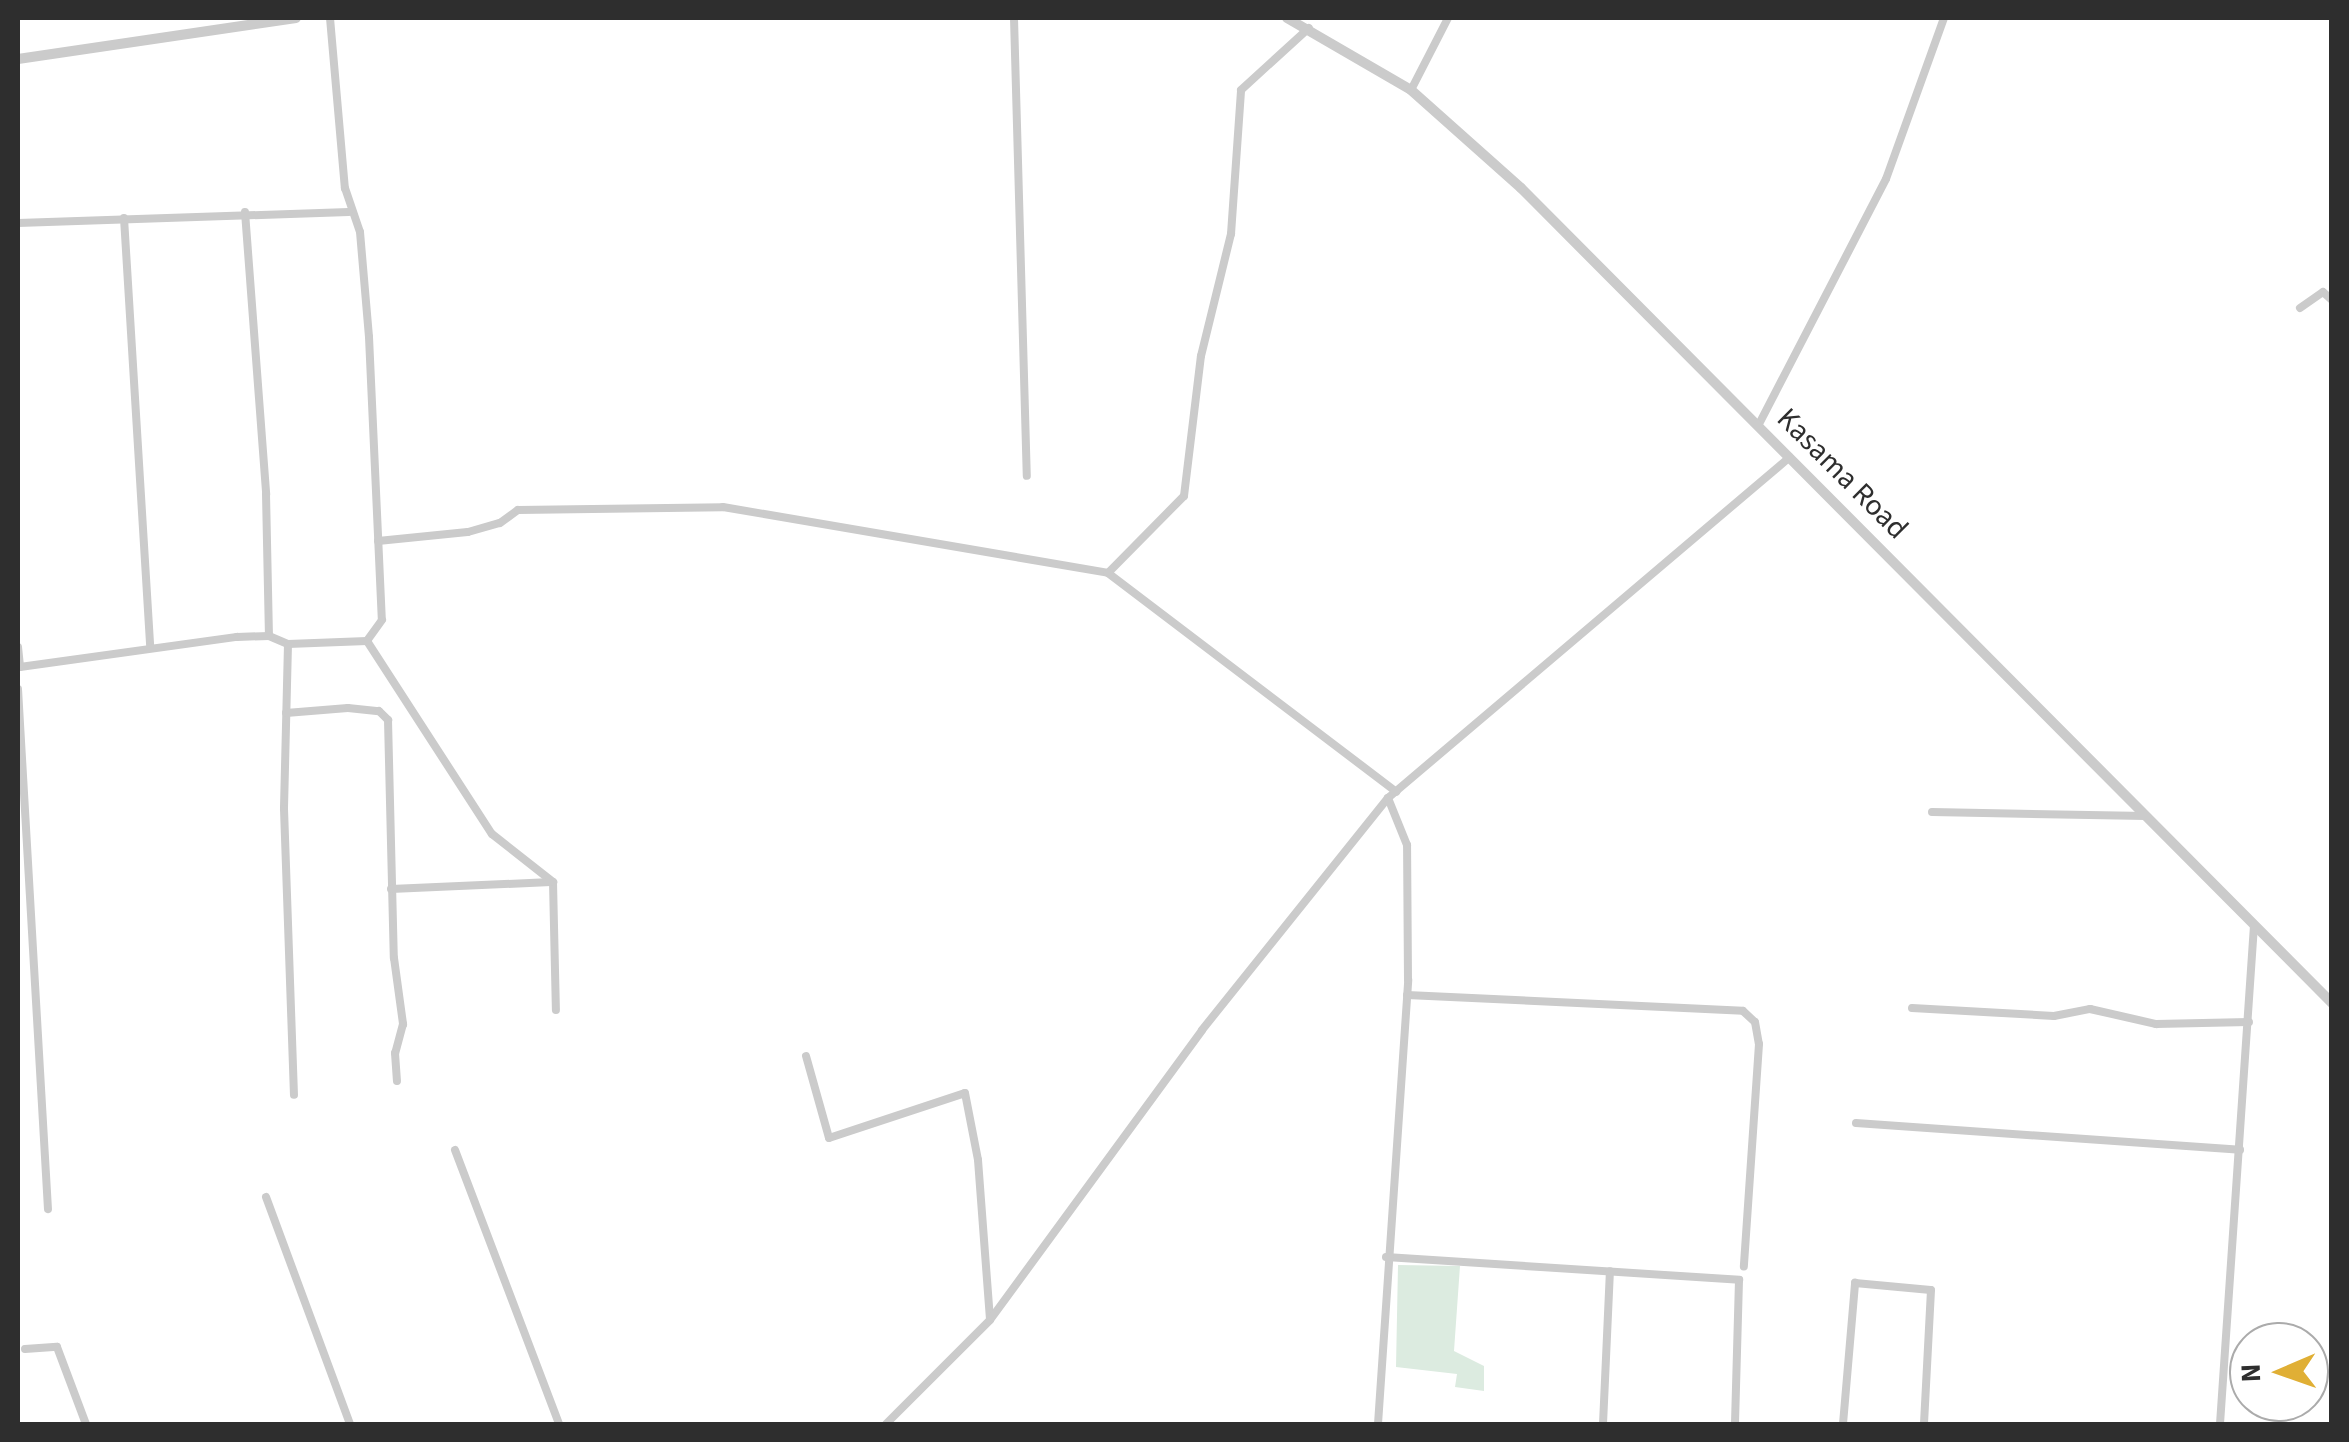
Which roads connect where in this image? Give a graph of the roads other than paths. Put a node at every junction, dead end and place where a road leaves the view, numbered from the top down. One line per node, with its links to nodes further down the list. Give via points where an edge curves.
1 (296, 18): 8 (street)
2 (330, 18): 11 (street)
3 (1014, 18): 18 (street)
4 (1287, 18): 7 (street, Kasama Road)
5 (1448, 18): 9 (street)
6 (1944, 18): 16 (street, via 1886,179)
7 (1308, 28): 9 (street, Kasama Road); 20 (street, via 1240,90 1231,234 1200,356 1184,496)
8 (18, 59)
9 (1410, 90): 16 (street, Kasama Road, via 1520,188)
10 (245, 212): 11 (street); 12 (street); 21 (street, via 266,494)
11 (349, 212): 19 (street, via 360,232 366,292)
12 (124, 218): 13 (street); 24 (street)
13 (18, 223)
14 (2332, 300): 15 (street, via 2323,292)
15 (2300, 308)
16 (1758, 426): 17 (street, Kasama Road)
17 (1790, 458): 29 (street); 32 (street, Kasama Road)
18 (1028, 476)
19 (378, 541): 20 (street, via 468,532 518,510 723,508); 22 (street, via 382,620)
20 (1108, 574): 29 (street)
21 (269, 636): 23 (street); 24 (street)
22 (366, 641): 23 (street); 33 (street, via 492,834)
23 (288, 644): 28 (street)
24 (150, 646): 26 (street)
25 (18, 648): 26 (street)
26 (19, 667)
27 (18, 689): 48 (street)
28 (286, 712): 34 (street, via 348,708 379,711 388,720); 43 (street)
29 (1396, 792): 30 (street)
30 (1388, 798): 36 (street, via 1407,845); 52 (street, via 1202,1030)
31 (1932, 812): 32 (street)
32 (2146, 816): 35 (street, Kasama Road)
33 (553, 882): 34 (street); 39 (street)
34 (391, 889): 42 (street, via 403,1024)
35 (2254, 925): 37 (street, Kasama Road); 40 (street)
36 (1407, 995): 49 (street); 50 (street, via 1743,1010 1755,1022 1758,1044)
37 (2332, 1003)
38 (1912, 1008): 40 (street, via 2054,1016 2090,1009 2156,1024)
39 (556, 1010)
40 (2250, 1022): 46 (street)
41 (806, 1056): 52 (street, via 829,1138 964,1093 978,1160)
42 (397, 1082)
43 (294, 1095)
44 (1856, 1123): 46 (street)
45 (455, 1150): 56 (street)
46 (2240, 1150): 63 (street)
47 (266, 1197): 55 (street)
48 (48, 1209)
49 (1386, 1257): 51 (street); 58 (street)
50 (1744, 1266)
51 (1610, 1271): 59 (street); 60 (street, via 1739,1280)
52 (990, 1320): 57 (street)
53 (25, 1349): 54 (street, via 57,1347)
54 (86, 1424)
55 (350, 1424)
56 (559, 1424)
57 (886, 1424)
58 (1378, 1424)
59 (1602, 1424)
60 (1735, 1424)
61 (1843, 1424): 62 (street, via 1855,1283 1931,1290)
62 (1924, 1424)
63 (2220, 1424)

